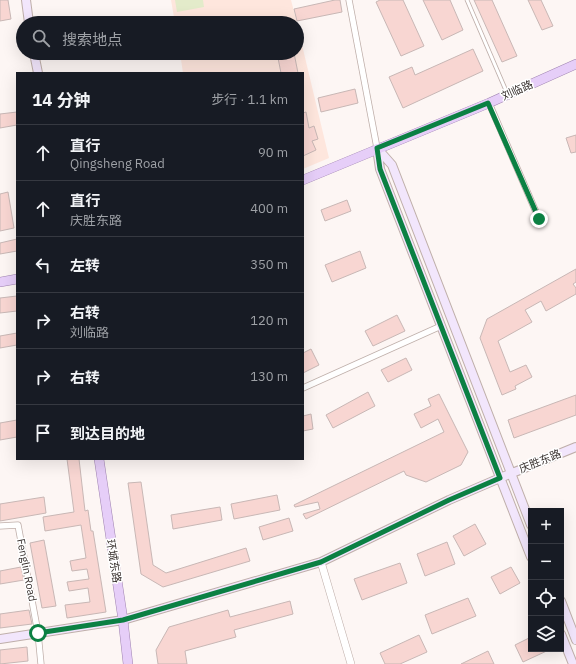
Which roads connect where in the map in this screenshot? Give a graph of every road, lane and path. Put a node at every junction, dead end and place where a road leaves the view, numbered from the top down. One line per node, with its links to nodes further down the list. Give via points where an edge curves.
1 (26, 0): 4 (main road)
2 (349, 0): 10 (street)
3 (467, 0): 8 (lane)
4 (28, 16)
5 (35, 60): 7 (main road)
6 (576, 64): 8 (main road, 刘临路)
7 (38, 72)
8 (507, 95): 9 (main road, 刘临路)
9 (488, 103): 10 (main road, 刘临路); 12 (street)
10 (377, 148): 11 (main road, 刘临路); 15 (main road, via 380,169); 19 (main road, via 392,165)
11 (304, 180)
12 (539, 219)
13 (16, 279): 14 (main road)
14 (0, 282)
15 (441, 326): 16 (street); 20 (main road)
16 (304, 388)
17 (576, 447): 19 (main road, 庆胜东路)
18 (99, 460): 26 (main road, 环城东路)
19 (511, 473): 20 (main road, 庆胜东路); 21 (main road)
20 (500, 478): 23 (main road); 24 (main road, 庆胜东路)
21 (528, 517)
22 (0, 526): 27 (street, Fenglin Road, via 18,525)
23 (528, 549)
24 (321, 562): 26 (main road, 庆胜东路); 33 (street)
25 (564, 610): 29 (main road)
26 (123, 620): 27 (main road, 庆胜东路); 32 (main road, 环城东路)
27 (38, 633): 28 (main road, 庆胜东路); 31 (street)
28 (0, 638)
29 (576, 640)
30 (564, 642): 34 (main road)
31 (41, 664)
32 (128, 664)
33 (351, 664)
34 (573, 664)

